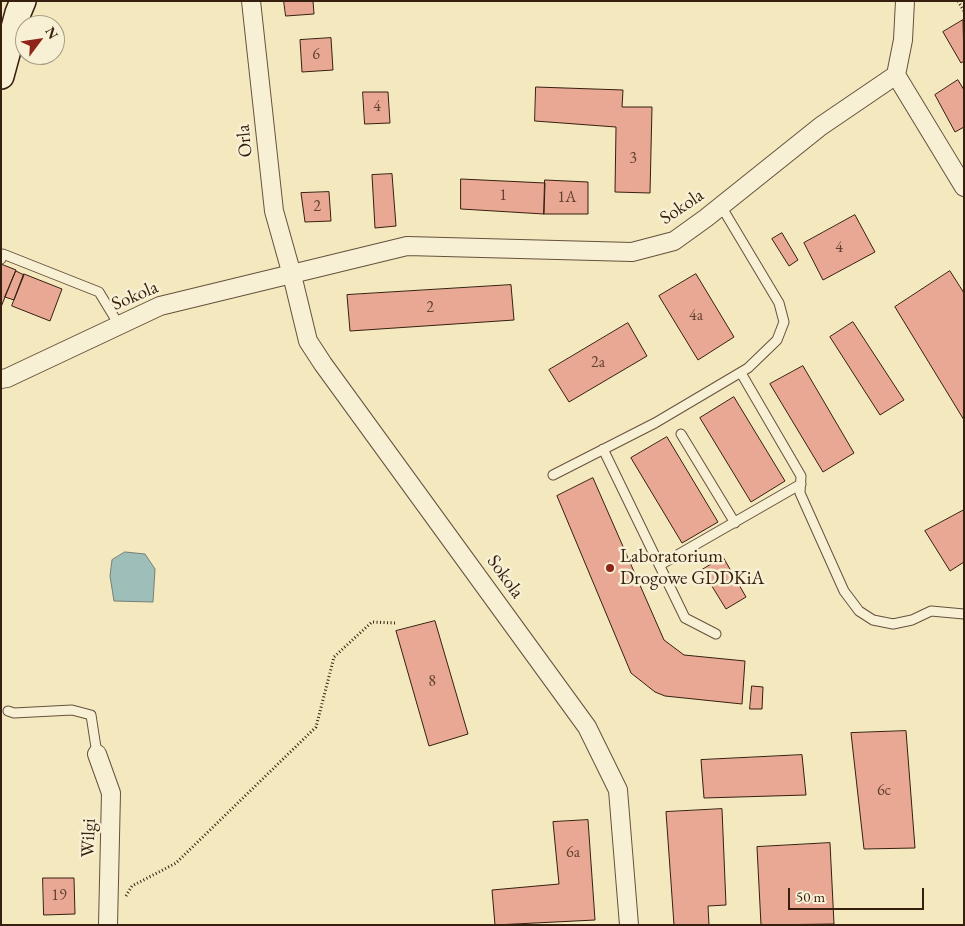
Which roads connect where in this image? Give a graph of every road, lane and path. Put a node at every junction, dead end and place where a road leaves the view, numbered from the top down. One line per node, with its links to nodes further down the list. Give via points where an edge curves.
1 (23, 1): 7 (main road)
2 (251, 1): 11 (street, Orla, via 274,211)
3 (906, 1): 6 (street)
4 (958, 1): 5 (path)
5 (964, 11)
6 (896, 75): 8 (street); 9 (street, Sokola, via 821,126)
7 (1, 76)
8 (964, 187)
9 (721, 206): 11 (street, Sokola, via 674,241 632,252 408,246); 13 (lane, via 779,303 784,322 777,340)
10 (1, 259): 12 (lane, via 3,254 99,292)
11 (292, 275): 12 (street, Sokola, via 160,306); 28 (street, Sokola, via 308,341 323,364 588,727 618,790)
12 (119, 326): 14 (street, Sokola)
13 (741, 373): 16 (lane); 18 (lane, via 802,476)
14 (1, 379)
15 (681, 434): 19 (lane)
16 (603, 450): 17 (lane); 20 (lane)
17 (553, 475)
18 (801, 484): 19 (lane); 21 (lane, via 800,493 844,591 859,610 873,620 893,624 931,611)
19 (735, 523): 20 (lane)
20 (660, 565): 23 (lane, via 685,618)
21 (964, 614)
22 (395, 623): 26 (path, via 372,622 334,657 316,727 176,863 132,886)
23 (716, 634)
24 (8, 711): 25 (lane, via 14,714 72,710 91,715)
25 (97, 754): 27 (street, Wilgi, via 111,793)
26 (123, 902)
27 (108, 925)
28 (629, 925)

